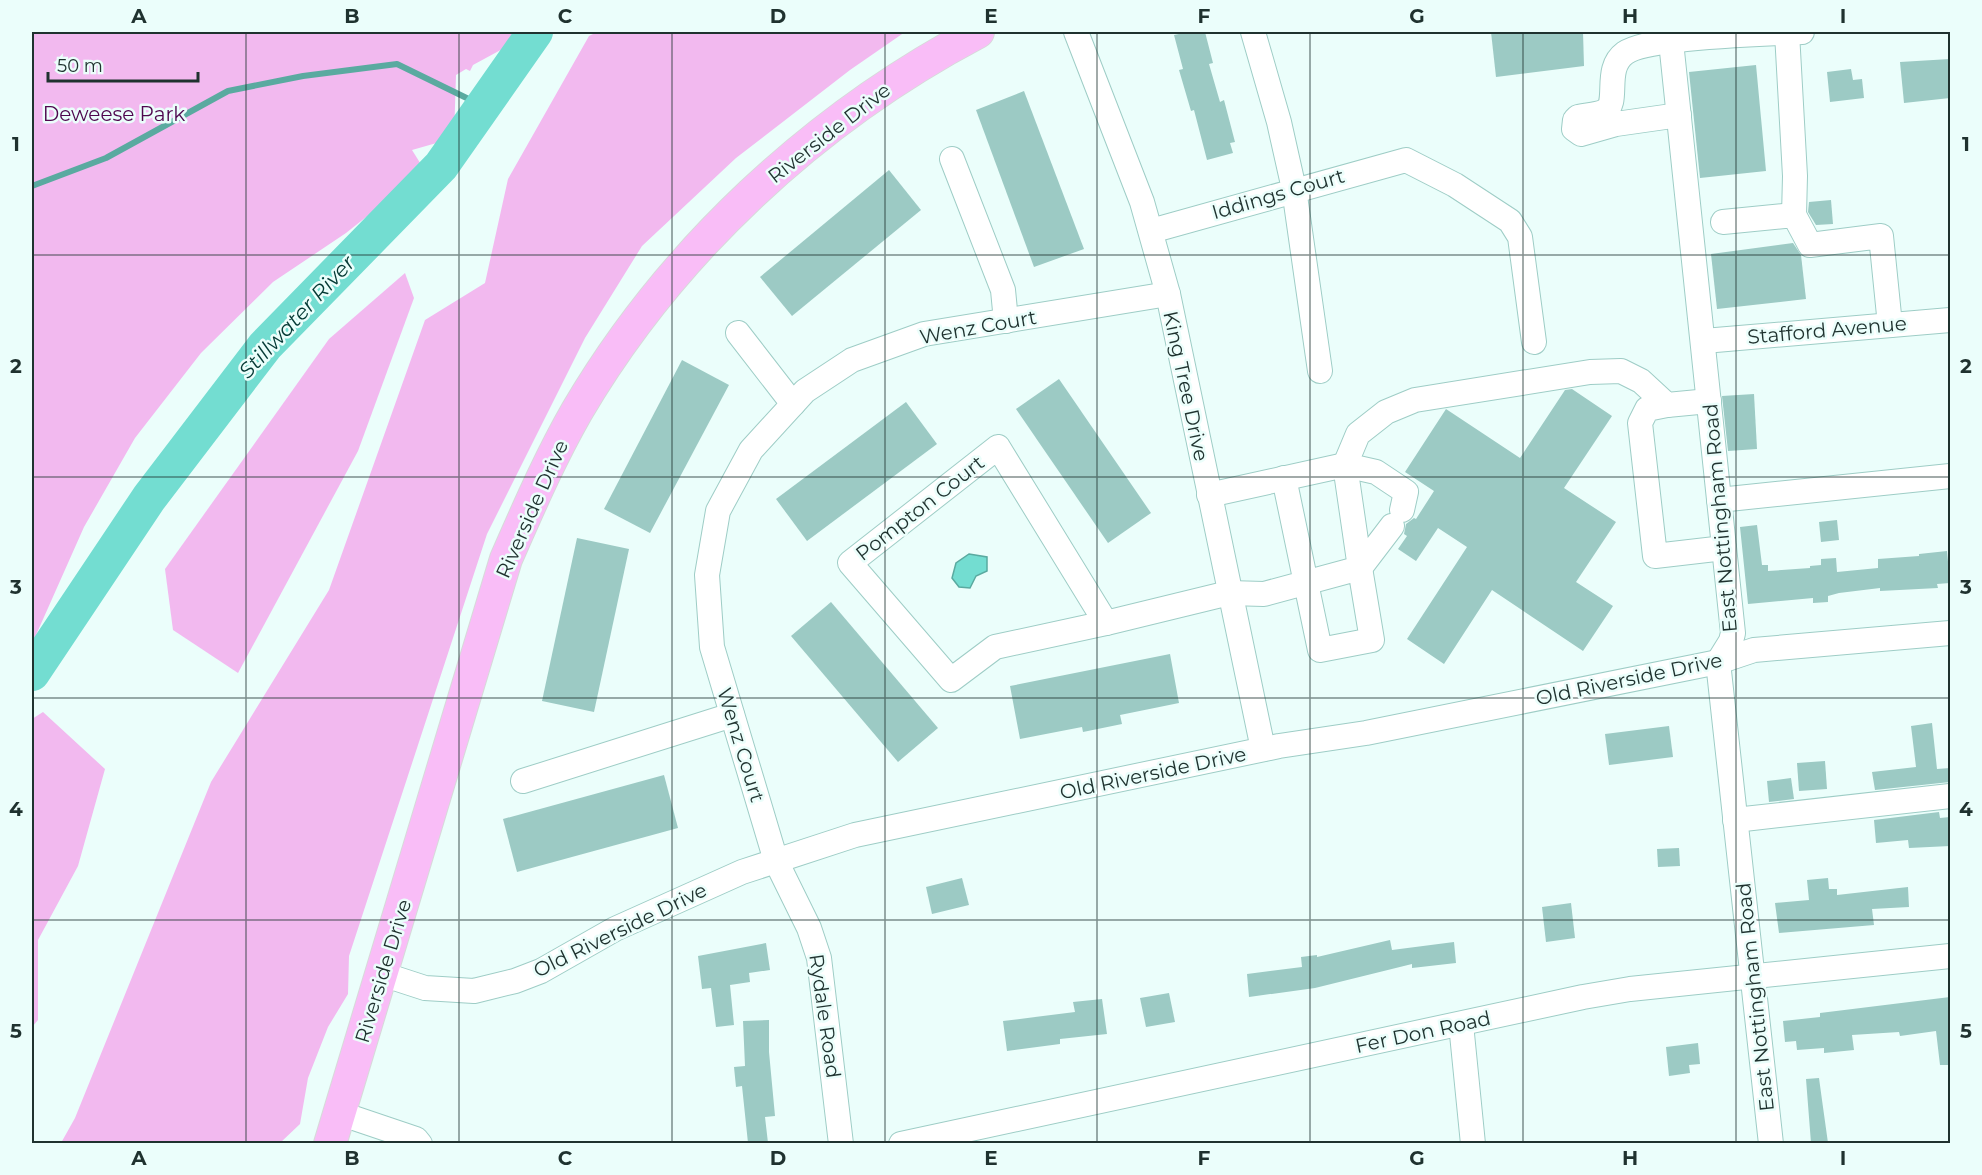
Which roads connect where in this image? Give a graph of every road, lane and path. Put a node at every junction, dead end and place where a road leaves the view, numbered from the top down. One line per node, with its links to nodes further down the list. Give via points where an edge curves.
1 (978, 32): 42 (main road, Riverside Drive, via 882,90 743,201 686,261 632,328 577,412 506,558)
2 (1076, 32): 11 (street, King Tree Drive)
3 (1253, 32): 8 (street)
4 (1795, 32): 5 (street); 9 (street)
5 (1671, 36): 6 (street, East Nottingham Road); 6 (street, via 1626,52 1612,73 1611,103 1605,111 1578,117 1574,129 1581,134 1592,133 1616,124)
6 (1679, 115): 17 (street, East Nottingham Road)
7 (952, 159): 14 (street, via 1003,290)
8 (1294, 189): 11 (street, Iddings Court); 18 (street, Iddings Court, via 1406,160 1455,185 1510,221 1520,237); 19 (street)
9 (1794, 215): 10 (street); 15 (street, via 1810,245 1881,236)
10 (1724, 222)
11 (1151, 231): 12 (street, King Tree Drive)
12 (1167, 294): 14 (street, Wenz Court); 26 (street, King Tree Drive)
13 (1950, 320): 15 (street, Stafford Avenue)
14 (1006, 321): 21 (street, Wenz Court, via 924,334 852,360 805,391)
15 (1890, 325): 17 (street, Stafford Avenue)
16 (738, 333): 21 (street)
17 (1704, 341): 20 (street, East Nottingham Road)
18 (1534, 342)
19 (1320, 370)
20 (1709, 401): 22 (street); 27 (street, East Nottingham Road)
21 (793, 404): 35 (street, Wenz Court, via 751,450 718,511 707,575 712,647)
22 (1667, 405): 23 (street, via 1641,381 1621,372 1590,372 1415,400 1386,412 1358,434); 28 (street, via 1647,409 1640,423 1655,556)
23 (1345, 465): 25 (street); 29 (street); 29 (street, via 1376,472 1406,492 1397,518)
24 (1950, 476): 27 (street)
25 (1284, 478): 26 (street); 30 (street)
26 (1209, 495): 31 (street, King Tree Drive)
27 (1719, 500): 28 (street, East Nottingham Road)
28 (1724, 548): 34 (street, East Nottingham Road, via 1733,633)
29 (1360, 568): 30 (street, Pompton Court); 30 (street, via 1372,640 1320,650)
30 (1306, 582): 31 (street, Pompton Court, via 1264,594)
31 (1229, 593): 32 (street, Pompton Court); 36 (street, King Tree Drive)
32 (1106, 623): 32 (street, Pompton Court, via 995,647 951,680 850,563 998,447)
33 (1950, 633): 34 (street, Old Riverside Drive, via 1754,650)
34 (1718, 662): 36 (street, Old Riverside Drive, via 1366,733); 39 (street, East Nottingham Road)
35 (732, 715): 37 (street); 40 (street, Wenz Court)
36 (1263, 749): 40 (street, Old Riverside Drive, via 855,835)
37 (523, 781)
38 (1950, 796): 39 (street)
39 (1735, 820): 43 (street, East Nottingham Road)
40 (776, 861): 42 (street, Old Riverside Drive, via 662,906 515,981 474,991 451,991 425,988); 49 (street, Rydale Road, via 809,928 819,958)
41 (1950, 956): 43 (street, Fer Don Road)
42 (382, 974): 45 (main road, Riverside Drive)
43 (1752, 977): 44 (street, Fer Don Road, via 1629,989); 52 (street, East Nottingham Road)
44 (1461, 1024): 50 (street, Fer Don Road); 51 (street)
45 (339, 1113): 46 (street); 47 (main road, Riverside Drive)
46 (374, 1134): 48 (street, via 416,1139)
47 (330, 1143)
48 (420, 1143)
49 (841, 1143)
50 (901, 1143)
51 (1473, 1143)
52 (1771, 1143)

